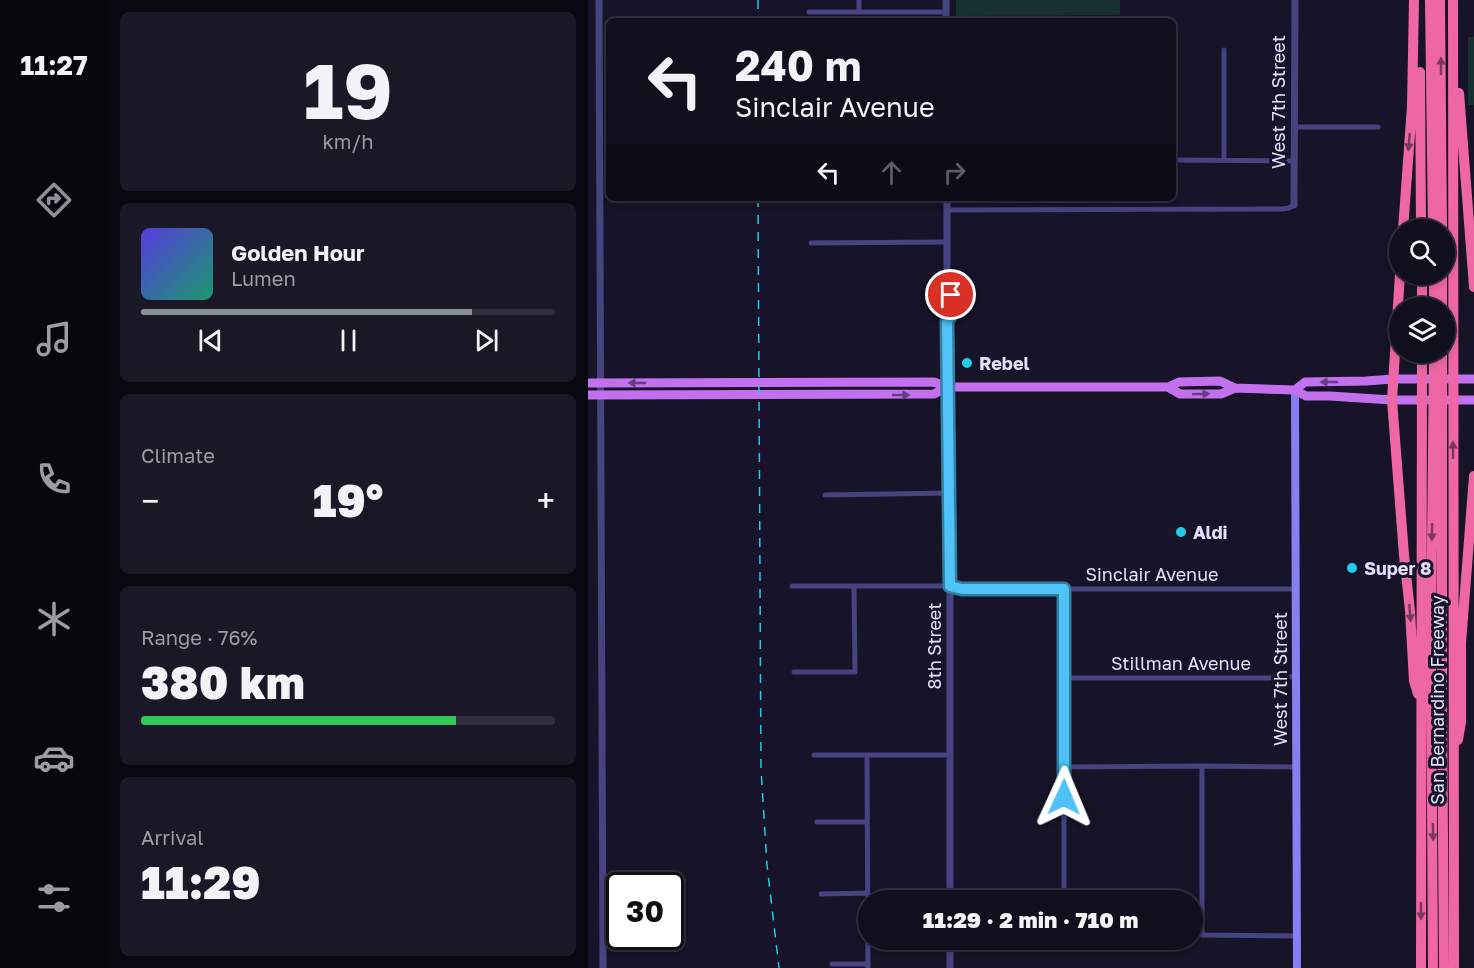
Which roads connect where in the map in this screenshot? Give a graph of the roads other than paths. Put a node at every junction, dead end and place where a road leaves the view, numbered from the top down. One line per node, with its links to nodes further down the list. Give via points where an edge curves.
1 (599, 0): 44 (street)
2 (859, 0): 11 (street)
3 (946, 0): 12 (street)
4 (1295, 0): 18 (street, West 7th Street)
5 (1414, 0): 27 (highway, one-way to 27)
6 (1420, 0): 20 (highway)
7 (1430, 0): 16 (highway)
8 (1440, 0): 17 (highway, one-way to 8)
9 (1453, 0): 14 (highway, San Bernardino Freeway)
10 (808, 12): 11 (street)
11 (859, 12): 12 (street)
12 (946, 12): 13 (street)
13 (946, 18)
14 (1453, 21): 32 (highway, San Bernardino Freeway); 37 (highway, via 1459,37 1459,95)
15 (1224, 50): 22 (street)
16 (1431, 85): 20 (highway); 29 (highway)
17 (1441, 112): 30 (highway); 31 (highway)
18 (1294, 127): 19 (street); 23 (street, West 7th Street)
19 (1378, 127)
20 (1420, 158): 28 (highway)
21 (1176, 160): 22 (street)
22 (1224, 160): 23 (street)
23 (1294, 161): 25 (street, West 7th Street)
24 (947, 201): 26 (street, 8th Street)
25 (1294, 205): 26 (street, via 1283,209)
26 (947, 210): 33 (street, 8th Street)
27 (1404, 219)
28 (1421, 219)
29 (1433, 219)
30 (1442, 219)
31 (1445, 219)
32 (1448, 219)
33 (947, 242): 34 (street); 35 (street, 8th Street)
34 (811, 243)
35 (947, 268): 38 (street, 8th Street, via 951,274 951,315); 38 (street, 8th Street, via 943,274 943,315)
36 (1399, 285): 40 (highway)
37 (1474, 287)
38 (947, 321): 48 (street, 8th Street)
39 (1439, 363): 58 (highway, San Bernardino Freeway); 58 (highway, San Bernardino Freeway)
40 (1393, 379): 41 (main road); 49 (main road, one-way to 49, via 1305,382); 56 (highway)
41 (1474, 379)
42 (854, 382): 46 (main road); 47 (main road); 55 (main road, via 850,390 794,390)
43 (588, 383): 44 (main road)
44 (600, 383): 45 (main road, one-way to 44); 53 (street)
45 (688, 383): 46 (main road); 54 (main road, via 683,390)
46 (742, 383): 51 (main road, via 724,389 693,389)
47 (894, 383): 48 (main road, via 934,382); 52 (main road, via 865,389)
48 (947, 387): 49 (main road, via 1168,387 1180,394 1221,394 1235,388); 52 (main road, one-way to 48, via 934,394); 60 (street, 8th Street)
49 (1295, 390): 56 (main road, via 1306,396); 66 (main road, West 7th Street)
50 (588, 395): 53 (main road)
51 (687, 395): 54 (main road); 55 (main road)
52 (859, 395): 55 (main road)
53 (600, 396): 54 (main road); 94 (street)
54 (646, 396)
55 (780, 396)
56 (1392, 400): 57 (main road); 74 (highway, one-way to 74, via 1414,681)
57 (1474, 400)
58 (1438, 410): 62 (highway, San Bernardino Freeway); 68 (highway, San Bernardino Freeway, one-way to 58); 69 (highway, one-way to 69); 70 (highway)
59 (1474, 476): 78 (highway, via 1461,644 1461,722)
60 (948, 494): 61 (street); 65 (street, 8th Street)
61 (825, 495)
62 (1421, 567): 69 (highway); 74 (highway, San Bernardino Freeway)
63 (792, 586): 64 (street, Sinclair Avenue)
64 (854, 586): 65 (street, Sinclair Avenue); 71 (street, via 855,672)
65 (950, 586): 67 (street, Sinclair Avenue); 77 (street, 8th Street)
66 (1296, 588): 67 (street, Sinclair Avenue); 72 (main road, West 7th Street)
67 (1064, 589): 73 (street)
68 (1454, 598): 70 (highway); 78 (highway, San Bernardino Freeway)
69 (1431, 641): 98 (highway, one-way to 98)
70 (1443, 654): 99 (highway)
71 (794, 672)
72 (1296, 676): 73 (street, Stillman Avenue); 81 (main road, West 7th Street)
73 (1065, 678): 80 (street)
74 (1422, 705): 97 (highway, San Bernardino Freeway, one-way to 97)
75 (814, 755): 76 (street)
76 (867, 755): 77 (street); 83 (street)
77 (949, 755): 85 (street, 8th Street)
78 (1453, 761): 100 (highway, San Bernardino Freeway)
79 (1202, 766): 80 (street); 81 (street); 89 (street, via 1202,935)
80 (1065, 767): 86 (street)
81 (1297, 767): 89 (main road, West 7th Street)
82 (817, 822): 83 (street)
83 (867, 822): 84 (street)
84 (868, 890)
85 (950, 890)
86 (1064, 890)
87 (858, 893): 88 (street)
88 (821, 894)
89 (1297, 936): 96 (main road, West 7th Street)
90 (868, 950): 93 (street)
91 (950, 950): 95 (street)
92 (832, 964): 93 (street)
93 (868, 966)
94 (603, 968)
95 (950, 968)
96 (1297, 968)
97 (1421, 968)
98 (1433, 968)
99 (1444, 968)
100 (1454, 968)

